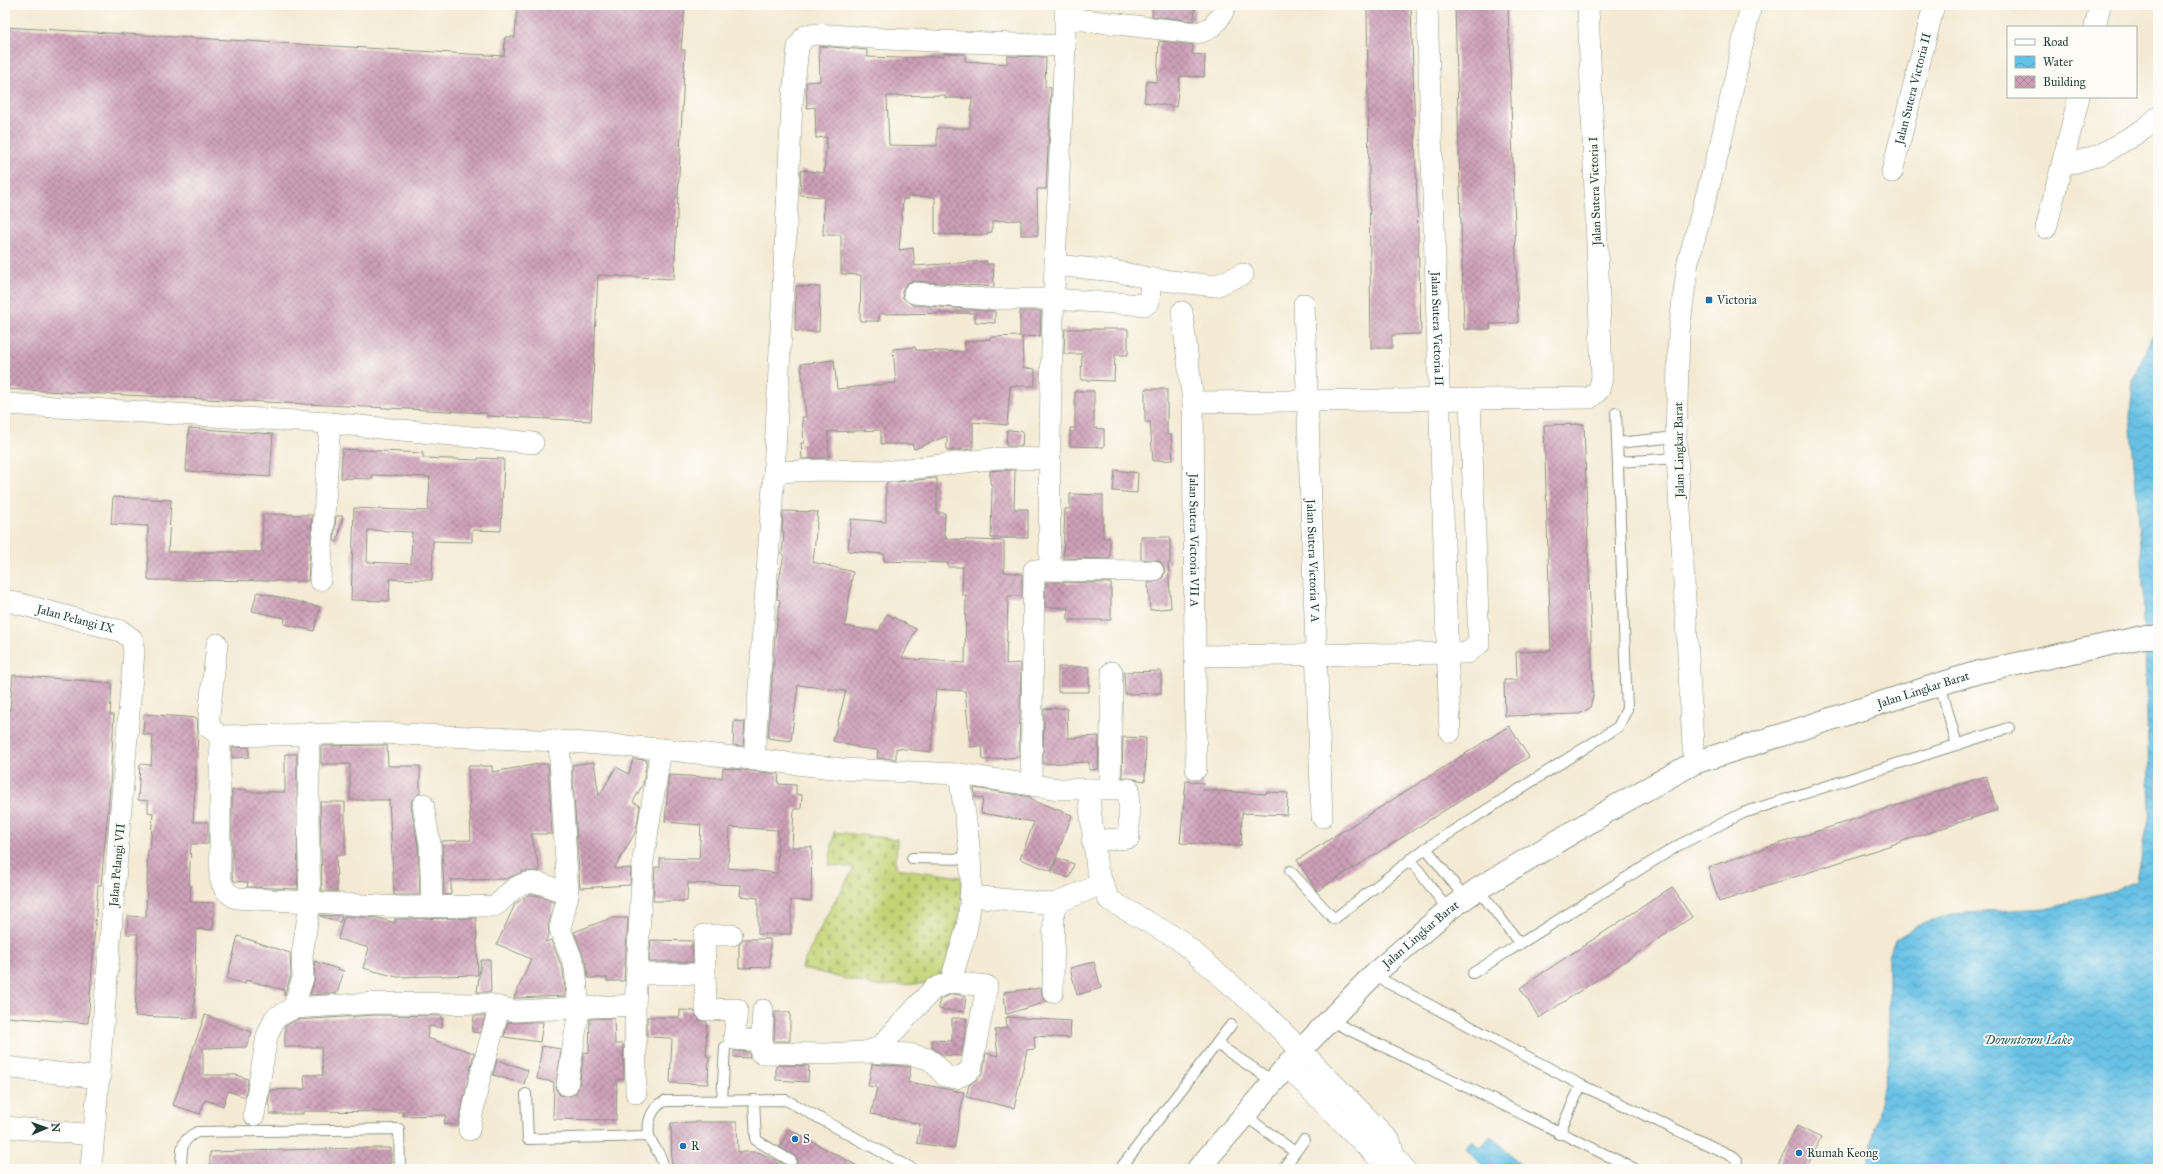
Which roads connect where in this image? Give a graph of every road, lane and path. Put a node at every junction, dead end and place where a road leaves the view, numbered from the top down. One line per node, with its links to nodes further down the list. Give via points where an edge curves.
1 (1226, 5): 7 (street, via 1213,27 1196,34)
2 (1427, 5): 22 (street, Jalan Sutera Victoria II)
3 (1588, 5): 23 (street, Jalan Sutera Victoria I, via 1602,378 1599,390 1590,398)
4 (1751, 5): 29 (street, Jalan Lingkar Barat, via 1721,142 1688,262 1680,331)
5 (1934, 5): 13 (street, Jalan Sutera Victoria II)
6 (2100, 5): 8 (street)
7 (1066, 12): 9 (street)
8 (2095, 26)
9 (1065, 46): 15 (street); 35 (street, via 817,34 804,36 798,47 792,105)
10 (2079, 98): 12 (street)
11 (2158, 117): 12 (street, via 2144,129 2102,154)
12 (2063, 166): 14 (street)
13 (1892, 172)
14 (2046, 228)
15 (1055, 265): 17 (street, via 1114,271); 19 (street)
16 (1243, 274): 17 (street, via 1215,286)
17 (1153, 279): 19 (street, via 1147,304)
18 (914, 293): 19 (street, via 985,299)
19 (1053, 299): 33 (street)
20 (1304, 304): 24 (street, Jalan Sutera Victoria V A)
21 (1182, 312): 25 (street, Jalan Sutera Victoria VII A)
22 (1440, 399): 23 (street); 24 (street); 43 (street, Jalan Sutera Victoria II)
23 (1470, 399): 43 (street, via 1479,644 1467,653)
24 (1308, 401): 25 (street); 45 (street, Jalan Sutera Victoria V A)
25 (1193, 402): 44 (street, Jalan Sutera Victoria VII A)
26 (5, 404): 28 (street)
27 (1616, 413): 31 (lane)
28 (330, 423): 30 (street); 38 (street)
29 (1676, 437): 31 (lane); 32 (street, Jalan Lingkar Barat)
30 (533, 443)
31 (1618, 443): 34 (lane)
32 (1678, 458): 34 (lane); 56 (street, Jalan Lingkar Barat)
33 (1049, 459): 35 (street, via 998,458 892,471); 36 (street)
34 (1618, 462): 65 (lane, via 1627,709 1618,727)
35 (774, 472): 55 (street)
36 (1050, 569): 37 (street); 59 (street, via 1034,570)
37 (1153, 571)
38 (320, 580)
39 (5, 600): 42 (street, Jalan Pelangi IX, via 121,631 132,639)
40 (2151, 637): 47 (street, Jalan Lingkar Barat, via 1979,672)
41 (217, 644): 51 (street, via 208,715 209,727)
42 (134, 652): 98 (street, Jalan Pelangi VII)
43 (1447, 653): 45 (street); 49 (street, Jalan Sutera Victoria II)
44 (1196, 656): 45 (street); 57 (street, Jalan Sutera Victoria VII A)
45 (1316, 656): 63 (street, Jalan Sutera Victoria V A)
46 (1112, 672): 60 (street)
47 (1940, 684): 53 (lane); 56 (street, Jalan Lingkar Barat)
48 (2009, 728): 53 (lane)
49 (1450, 732)
50 (309, 733): 51 (street); 52 (street, via 380,733); 74 (street)
51 (220, 736): 74 (street, via 219,859 223,888 236,898)
52 (559, 741): 54 (street); 71 (street)
53 (1958, 745): 78 (lane, via 1743,813 1679,846)
54 (661, 749): 55 (street); 80 (street, via 643,861)
55 (754, 760): 58 (street, via 842,769)
56 (1694, 763): 73 (street, Jalan Lingkar Barat, via 1618,805)
57 (1196, 769)
58 (959, 774): 59 (street); 67 (street)
59 (1031, 785): 61 (street, via 1059,789)
60 (1110, 788): 61 (street); 64 (street, via 1129,789 1129,838)
61 (1088, 789): 64 (street)
62 (423, 804): 76 (street, via 430,844)
63 (1322, 818)
64 (1092, 841): 70 (street)
65 (1426, 848): 68 (lane); 73 (lane)
66 (912, 858): 67 (lane)
67 (969, 859): 72 (street)
68 (1410, 860): 69 (lane, via 1334,919); 73 (lane)
69 (1290, 871)
70 (1101, 884): 75 (street); 96 (street, via 1110,900 1178,939 1264,1013)
71 (568, 896): 76 (street, via 546,884 533,881 522,883 494,906); 88 (street, via 560,929 575,967)
72 (970, 896): 75 (street); 83 (street, via 967,926)
73 (1463, 899): 78 (lane); 82 (street, Jalan Lingkar Barat)
74 (310, 903): 76 (street, via 401,908); 86 (street, via 302,955 303,978)
75 (1054, 904): 84 (street)
76 (432, 907)
77 (732, 935): 81 (street, via 704,935)
78 (1520, 944): 79 (lane)
79 (1473, 973)
80 (637, 974): 81 (street); 85 (street)
81 (705, 974): 92 (street, via 706,1010 737,1009 734,1039)
82 (1373, 975): 90 (street, Jalan Lingkar Barat); 100 (lane)
83 (951, 982): 95 (street, via 933,989 880,1047); 95 (street, via 987,986 971,1069 965,1074 956,1078 945,1076 935,1064 918,1056)
84 (1053, 992)
85 (635, 1005): 88 (street); 101 (street)
86 (293, 1008): 87 (street, via 376,1003 488,1004); 106 (street, via 275,1018 267,1036)
87 (499, 1009): 88 (street); 108 (street, via 479,1081)
88 (579, 1010): 99 (street)
89 (763, 1010): 92 (street)
90 (1329, 1020): 96 (street, Jalan Lingkar Barat); 109 (lane)
91 (1231, 1025): 93 (lane)
92 (761, 1041): 95 (street, via 761,1053)
93 (1217, 1044): 96 (lane); 121 (lane)
94 (726, 1047): 104 (lane)
95 (865, 1052)
96 (1287, 1066): 105 (street, Jalan Lingkar Barat); 115 (street, via 1374,1154)
97 (5, 1067): 98 (street)
98 (100, 1078): 110 (street, Jalan Pelangi VII)
99 (567, 1085)
100 (1581, 1085): 109 (lane); 125 (lane, via 1734,1157 1737,1160)
101 (636, 1093)
102 (526, 1094): 111 (lane, via 528,1139)
103 (754, 1100): 104 (lane); 114 (lane, via 756,1140); 120 (lane, via 786,1100)
104 (722, 1101): 111 (lane, via 665,1101 657,1105 651,1114)
105 (1243, 1114): 113 (lane); 122 (street, Jalan Lingkar Barat)
106 (254, 1115)
107 (5, 1127): 110 (street)
108 (469, 1130)
109 (1559, 1134): 124 (lane)
110 (94, 1135): 116 (street, Jalan Pelangi VII)
111 (649, 1136): 119 (lane, via 663,1159)
112 (1304, 1140): 113 (lane)
113 (1295, 1152): 123 (lane)
114 (791, 1161)
115 (1400, 1162)
116 (91, 1169)
117 (181, 1169): 118 (lane, via 183,1143 187,1136 197,1132 399,1129)
118 (400, 1169)
119 (663, 1169)
120 (913, 1169)
121 (1120, 1169)
122 (1198, 1169)
123 (1283, 1169)
124 (1635, 1169)
125 (1735, 1169)

